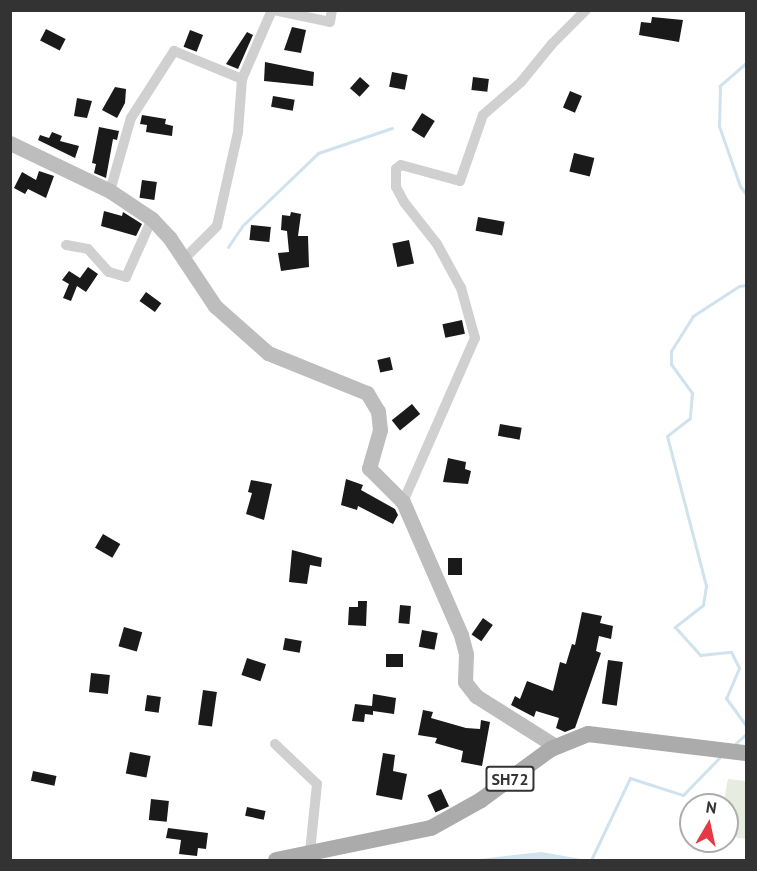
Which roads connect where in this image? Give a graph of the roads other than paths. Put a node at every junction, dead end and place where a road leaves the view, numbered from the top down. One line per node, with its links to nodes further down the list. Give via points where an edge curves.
1 (273, 10): 2 (street, via 330,22); 4 (street)
2 (332, 10)
3 (586, 10): 10 (street, via 521,82 483,115 460,181 401,165 396,169 396,187 404,202 437,244 461,288 475,338)
4 (242, 79): 6 (street, via 174,51 131,118); 9 (street, via 238,132 217,226)
5 (10, 143): 6 (main road)
6 (110, 191): 7 (main road)
7 (152, 219): 8 (street, via 126,277 109,272 88,249); 9 (main road, via 170,237)
8 (66, 245)
9 (182, 261): 10 (main road, via 215,306 268,353 367,393 378,411 380,430 369,468)
10 (404, 502): 12 (main road, via 462,634 465,682 476,696)
11 (275, 744): 14 (street, via 317,784)
12 (555, 746): 13 (main road, SH72, via 588,734); 14 (main road, SH72, via 482,800 431,828)
13 (747, 753)
14 (310, 852): 15 (main road, SH72)
15 (276, 861)

